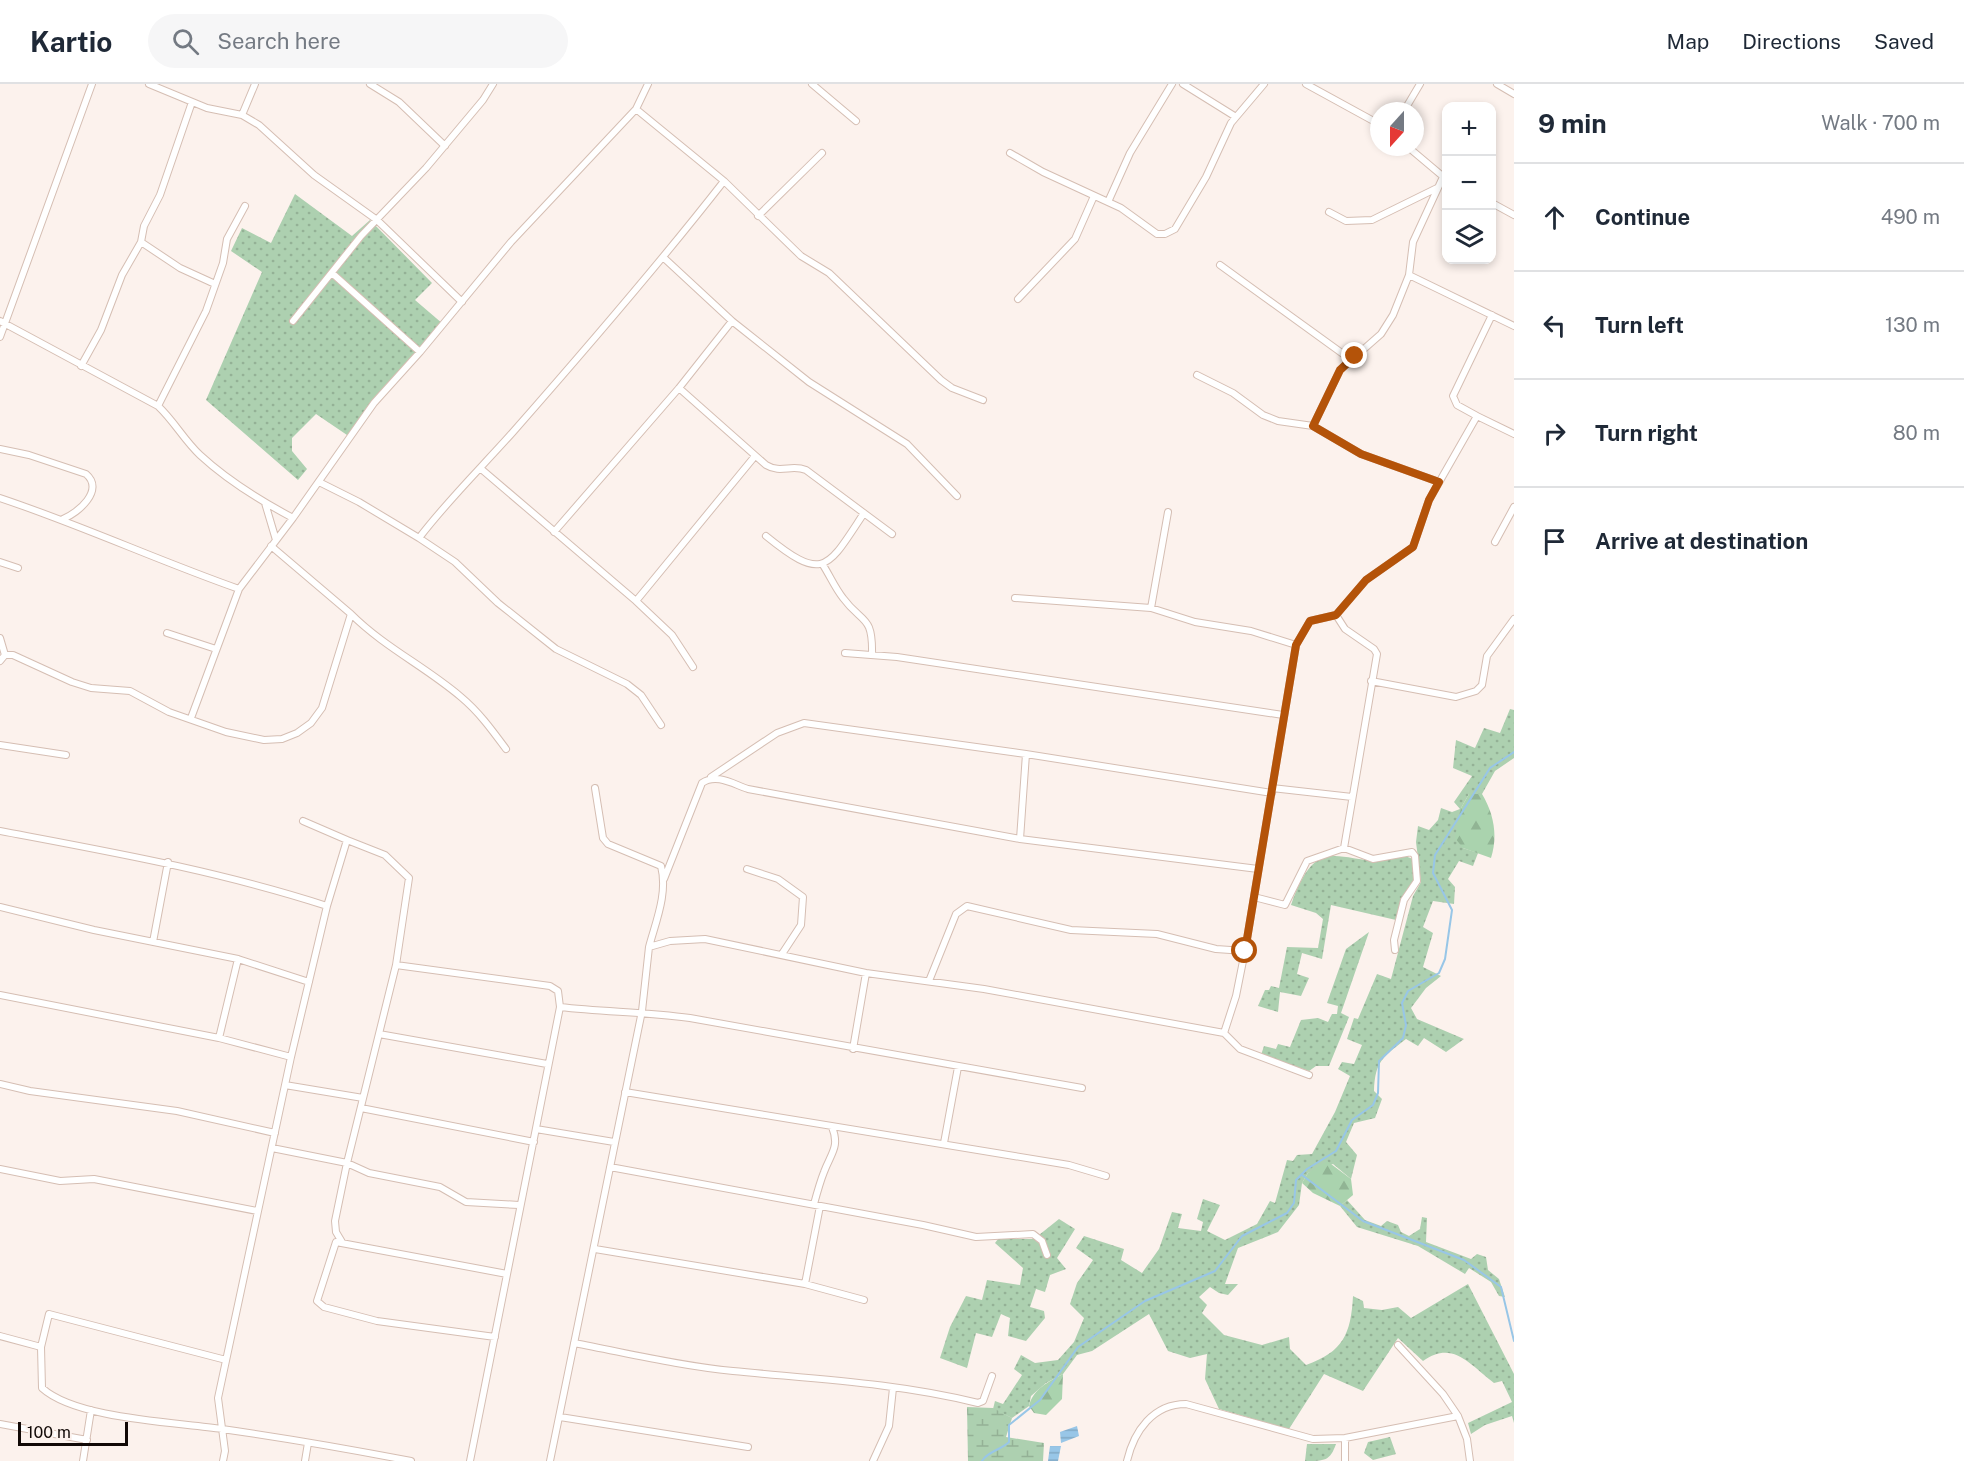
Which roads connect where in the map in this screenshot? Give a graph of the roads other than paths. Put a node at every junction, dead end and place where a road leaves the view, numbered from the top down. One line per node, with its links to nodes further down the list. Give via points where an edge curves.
1 (92, 84): 49 (street)
2 (149, 84): 15 (street)
3 (255, 84): 18 (street)
4 (370, 84): 22 (street, via 399,102)
5 (493, 84): 22 (street)
6 (648, 84): 17 (street)
7 (812, 84): 21 (street)
8 (1172, 84): 31 (street, via 1130,153)
9 (1184, 84): 19 (street)
10 (1264, 84): 19 (street)
11 (1306, 84): 20 (street)
12 (1420, 84): 16 (street)
13 (1497, 84): 14 (street)
14 (1514, 94)
15 (192, 102): 18 (street); 38 (street)
16 (1409, 102)
17 (636, 109): 27 (street); 45 (street, via 511,242)
18 (242, 115): 37 (street)
19 (1236, 117): 31 (street, via 1206,177 1171,232 1157,234)
20 (1370, 119)
21 (856, 121)
22 (445, 146): 37 (street)
23 (822, 153): 36 (street)
24 (1010, 153): 30 (street)
25 (1418, 156): 26 (street)
26 (1442, 176)
27 (724, 181): 36 (street); 39 (street)
28 (1442, 181): 29 (street)
29 (1438, 188): 34 (street, via 1372,220 1346,221); 42 (street, via 1413,242)
30 (1094, 196): 31 (street); 44 (street, via 1075,238)
31 (1108, 202)
32 (1496, 205): 35 (street)
33 (245, 206): 43 (street, via 227,239)
34 (1329, 212)
35 (1514, 214)
36 (758, 216): 57 (street, via 801,256 830,273 941,380)
37 (377, 220): 41 (street); 45 (street)
38 (141, 242): 43 (street, via 180,268); 54 (street)
39 (664, 258): 48 (street); 64 (street)
40 (1220, 266): 53 (street)
41 (333, 274): 47 (street); 52 (street)
42 (1409, 275): 46 (street); 53 (street, via 1381,334)
43 (215, 284): 58 (street, via 206,311)
44 (1018, 299)
45 (462, 302): 52 (street)
46 (1491, 315): 50 (street); 59 (street, via 1453,396 1457,405)
47 (293, 321)
48 (732, 321): 56 (street); 67 (street, via 831,397 907,444)
49 (2, 322): 51 (street); 54 (street)
50 (1514, 326)
51 (0, 337)
52 (420, 352): 65 (street, via 374,403)
53 (1350, 359): 60 (street, via 1340,370)
54 (81, 366): 58 (street)
55 (1197, 375): 60 (street, via 1233,393 1263,415)
56 (679, 388): 63 (street); 75 (street)
57 (983, 400)
58 (158, 406): 69 (street, via 200,455)
59 (1477, 416): 61 (street); 66 (street)
60 (1313, 426): 66 (street, via 1361,454)
61 (1514, 434)
62 (0, 449): 74 (street, via 29,455 91,478 88,498 78,511)
63 (755, 456): 72 (street, via 774,470 798,466 806,470); 86 (street)
64 (480, 468): 75 (street); 78 (street)
65 (318, 482): 73 (street); 78 (street)
66 (1439, 482): 89 (street, via 1413,547 1366,580)
67 (957, 496)
68 (0, 498): 74 (street)
69 (265, 503): 73 (street); 80 (street)
70 (1514, 507): 79 (street)
71 (1168, 512): 87 (street)
72 (864, 513): 76 (street); 82 (street, via 836,555)
73 (293, 518): 80 (street)
74 (63, 519): 84 (street)
75 (554, 531): 86 (street)
76 (892, 534)
77 (766, 536): 82 (street, via 801,562)
78 (419, 538): 103 (street, via 455,562 498,603 556,649 627,684 641,695)
79 (1495, 542)
80 (274, 543): 84 (street); 88 (street)
81 (0, 562): 83 (street)
82 (823, 565): 97 (street, via 843,598 865,619 873,638)
83 (18, 567)
84 (239, 589): 94 (street)
85 (1015, 598): 87 (street)
86 (636, 601): 99 (street, via 672,635)
87 (1151, 608): 93 (street)
88 (351, 614): 102 (street, via 322,708 297,733 264,740 226,732); 105 (street, via 368,631 460,697)
89 (1336, 615): 93 (street, via 1310,621); 100 (street, via 1345,629 1376,651)
90 (1514, 619): 100 (street, via 1487,656 1482,684 1476,691 1456,697)
91 (167, 633): 94 (street)
92 (0, 638): 96 (street)
93 (1296, 645): 101 (street)
94 (216, 649): 102 (street)
95 (846, 653): 97 (street)
96 (5, 655): 98 (street); 102 (street, via 25,658 91,688 130,691 170,712)
97 (872, 655): 101 (street)
98 (0, 661)
99 (693, 667)
100 (1371, 681): 111 (street)
101 (1283, 715): 110 (street)
102 (191, 718)
103 (661, 725)
104 (0, 745): 107 (street)
105 (506, 749)
106 (1026, 754): 108 (street, via 804,723 777,734); 110 (street); 114 (street)
107 (66, 755)
108 (709, 778): 114 (street, via 748,789); 120 (street, via 702,783)
109 (595, 788): 120 (street, via 603,838 614,848 661,866)
110 (1272, 790): 111 (street); 119 (street)
111 (1352, 796): 116 (street)
112 (303, 821): 115 (street)
113 (0, 831): 117 (street)
114 (1020, 839): 119 (street)
115 (347, 840): 122 (street); 130 (street, via 385,855 409,878)
116 (1344, 848): 121 (street, via 1307,861 1285,905); 126 (street, via 1374,859 1408,852 1415,856 1418,881 1404,900)
117 (168, 862): 122 (street, via 255,882); 124 (street)
118 (747, 869): 128 (street, via 778,879 803,897 801,925)
119 (1258, 869): 121 (street)
120 (664, 879): 125 (street)
121 (1254, 897): 127 (street)
122 (327, 906): 133 (street)
123 (0, 907): 124 (street)
124 (153, 942): 129 (street)
125 (649, 947): 128 (street, via 705,939); 136 (street)
126 (1395, 950)
127 (1245, 951): 132 (street, via 1216,949 1157,934 1071,930 967,906 956,914); 137 (street)
128 (782, 954): 131 (street)
129 (238, 959): 133 (street); 139 (street)
130 (396, 965): 135 (street, via 550,986 558,991); 138 (street)
131 (866, 973): 132 (street); 140 (street)
132 (929, 981): 137 (street)
133 (309, 982): 141 (street)
134 (0, 995): 139 (street)
135 (560, 1007): 136 (street, via 627,1014); 142 (street)
136 (642, 1011): 140 (street); 148 (street)
137 (1224, 1033): 144 (street, via 1240,1049)
138 (379, 1034): 142 (street); 149 (street)
139 (219, 1038): 141 (street)
140 (853, 1049): 143 (street)
141 (291, 1057): 146 (street)
142 (547, 1064): 152 (street)
143 (958, 1067): 147 (street); 156 (street)
144 (1309, 1075)
145 (0, 1084): 153 (street, via 177,1111)
146 (285, 1085): 149 (street); 153 (street)
147 (1082, 1088)
148 (625, 1092): 151 (street); 155 (street)
149 (363, 1098): 150 (street)
150 (361, 1108): 154 (street); 158 (street)
151 (832, 1127): 156 (street); 163 (street, via 835,1151 825,1170)
152 (536, 1129): 154 (street); 155 (street)
153 (275, 1133): 157 (street)
154 (534, 1142): 162 (street)
155 (614, 1142): 159 (street)
156 (944, 1143): 161 (street, via 1069,1165)
157 (272, 1148): 158 (street); 164 (street)
158 (347, 1163): 162 (street, via 369,1173 440,1187 466,1202); 165 (street, via 335,1221)
159 (610, 1167): 163 (street); 166 (street)
160 (0, 1169): 164 (street, via 60,1181 94,1179)
161 (1106, 1176)
162 (519, 1205): 168 (street)
163 (817, 1205): 167 (street, via 976,1237 1033,1234 1042,1241); 169 (street)
164 (257, 1211): 176 (street)
165 (342, 1242): 168 (street); 172 (street, via 336,1242 318,1291 317,1300 324,1307 376,1321)
166 (595, 1249): 169 (street); 173 (street)
167 (1047, 1255)
168 (507, 1274): 172 (street)
169 (805, 1284): 170 (street)
170 (864, 1300)
171 (0, 1336): 175 (street)
172 (495, 1336): 193 (street)
173 (574, 1343): 178 (street, via 730,1371); 181 (street)
174 (1398, 1345): 180 (street)
175 (41, 1347): 176 (street, via 49,1314); 179 (street, via 42,1388 51,1396)
176 (226, 1360): 183 (street, via 218,1398)
177 (992, 1376): 178 (street, via 980,1403)
178 (894, 1388): 195 (street, via 889,1426)
179 (91, 1410): 183 (street); 185 (street)
180 (1458, 1416): 184 (street); 198 (street)
181 (560, 1418): 187 (street); 194 (street)
182 (0, 1424): 185 (street)
183 (222, 1429): 186 (street); 190 (street)
184 (1345, 1438): 196 (street, via 1305,1438 1218,1412 1175,1404 1154,1414 1138,1431); 197 (street)
185 (87, 1440): 189 (street)
186 (308, 1443): 188 (street); 191 (street)
187 (748, 1447)
188 (388, 1459): 192 (street)
189 (83, 1461)
190 (224, 1461)
191 (305, 1461)
192 (411, 1461)
193 (470, 1461)
194 (550, 1461)
195 (873, 1461)
196 (1127, 1461)
197 (1345, 1461)
198 (1470, 1461)

